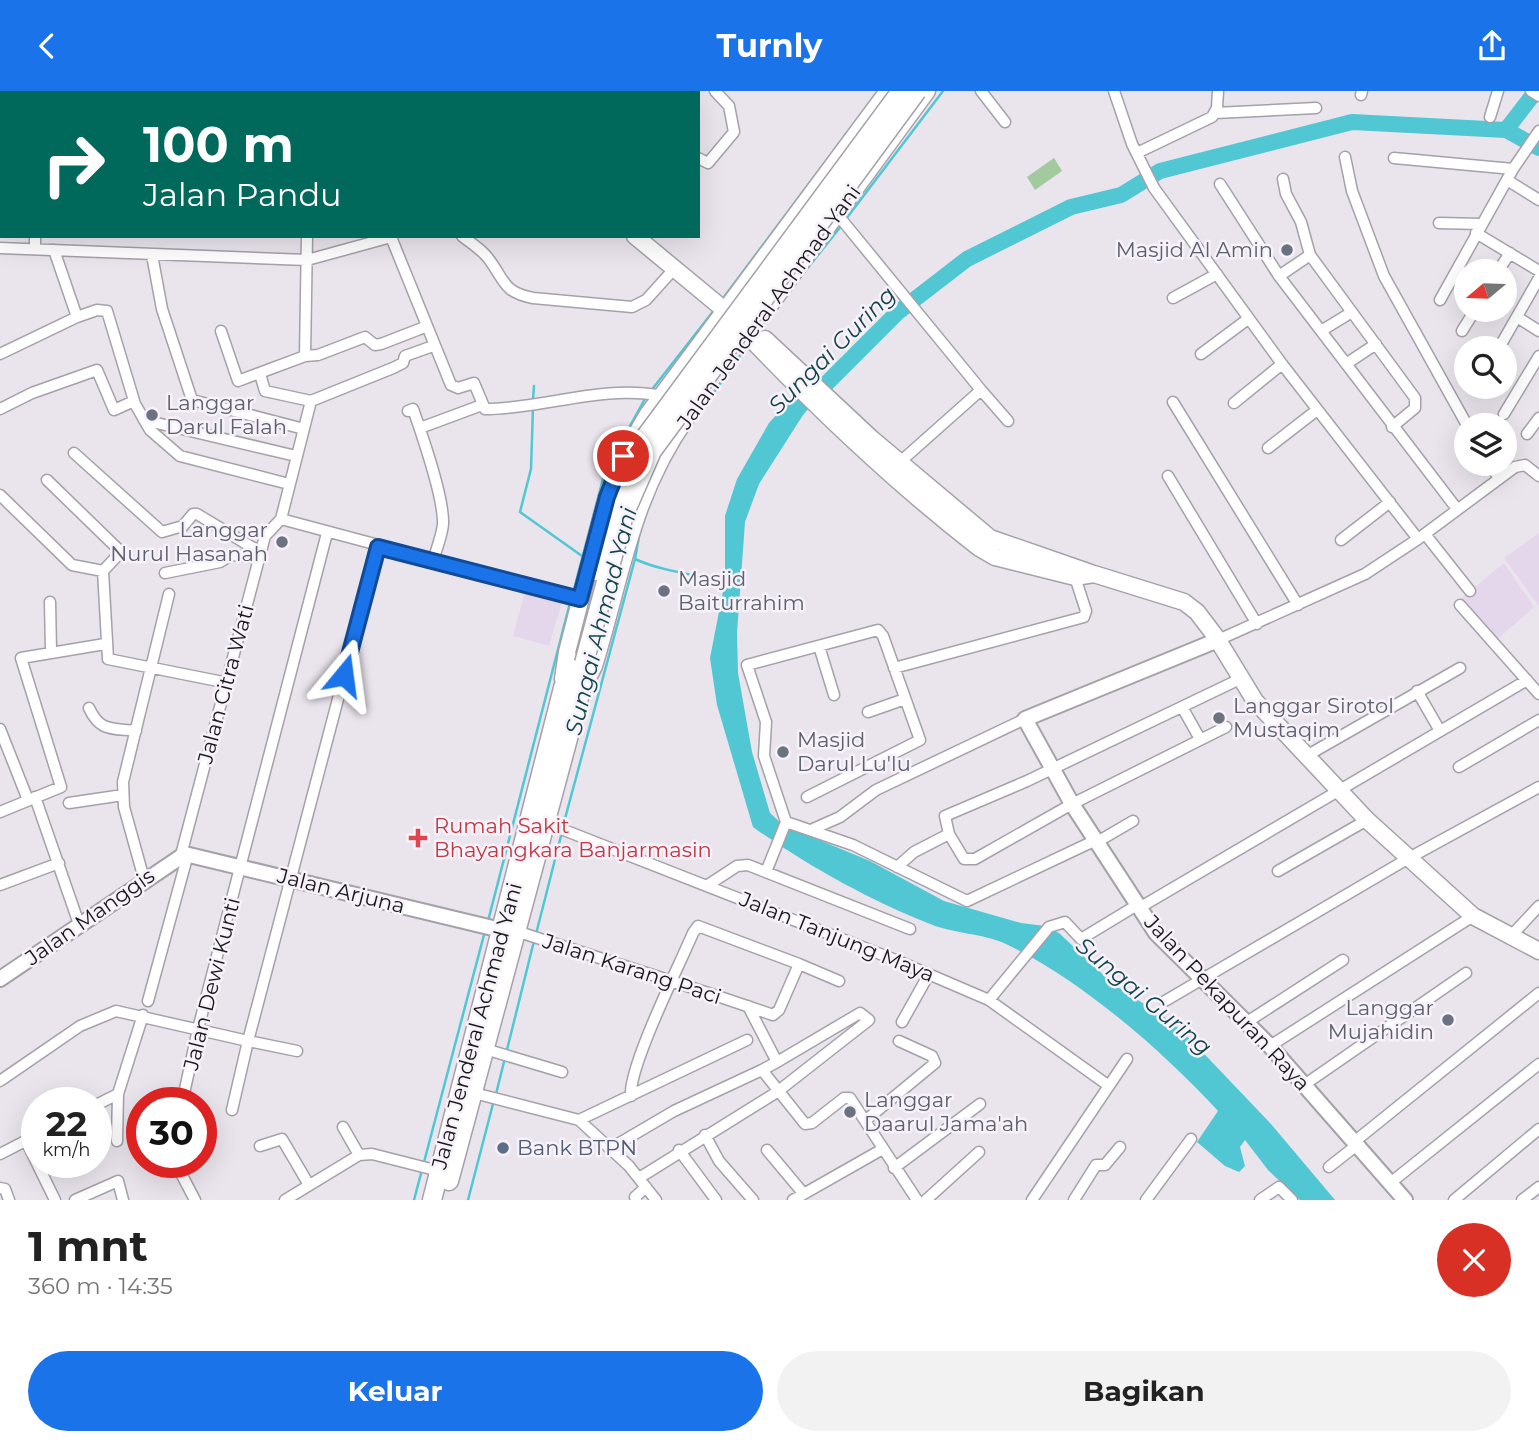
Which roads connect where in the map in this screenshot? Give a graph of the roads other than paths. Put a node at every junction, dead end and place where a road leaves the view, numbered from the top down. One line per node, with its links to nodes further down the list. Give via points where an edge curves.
1 (715, 91): 18 (street, via 729,106 734,132 708,163)
2 (888, 91): 41 (main road, Jalan Jenderal Achmad Yani)
3 (901, 91): 126 (highway, bridge, via 640,444 612,511)
4 (917, 91): 126 (highway, bridge, via 647,459 624,515)
5 (928, 91): 24 (main road, Jalan Jenderal Achmad Yani)
6 (981, 91): 13 (street)
7 (1114, 91): 15 (street)
8 (1218, 91): 11 (street)
9 (1498, 91): 12 (street)
10 (1316, 108): 11 (street)
11 (1215, 113): 15 (street)
12 (1490, 117)
13 (1005, 123)
14 (1539, 131): 19 (street)
15 (1136, 153): 44 (street, via 1154,188)
16 (1345, 157): 84 (street, via 1352,191 1384,276)
17 (1394, 158): 19 (street)
18 (700, 159)
19 (1513, 169): 21 (street)
20 (1283, 179): 38 (street)
21 (1507, 180): 23 (street); 26 (street)
22 (1220, 184): 45 (street)
23 (1539, 200)
24 (840, 216): 47 (main road, Jalan Jenderal Achmad Yani); 73 (street)
25 (1439, 223): 26 (street)
26 (1479, 228): 36 (street); 49 (street)
27 (35, 238): 34 (street)
28 (307, 238): 40 (street)
29 (387, 238): 40 (street)
30 (391, 238): 56 (street)
31 (464, 238): 42 (street, via 488,257 504,285 533,298 632,307 646,300)
32 (637, 238): 42 (main road)
33 (0, 248): 34 (street)
34 (35, 249): 35 (street)
35 (54, 250): 37 (street); 52 (street)
36 (1510, 253): 39 (street); 43 (street)
37 (152, 255): 40 (street); 91 (street, via 162,309 192,400)
38 (1310, 255): 45 (street); 51 (street)
39 (1506, 259)
40 (307, 260): 67 (street)
41 (762, 260): 47 (main road, via 758,282 762,288 770,290); 50 (main road, Jalan Jenderal Achmad Yani)
42 (674, 269): 50 (main road)
43 (1539, 271)
44 (1216, 274): 48 (street); 54 (street)
45 (1279, 275): 58 (street)
46 (1539, 278): 53 (street)
47 (789, 280): 61 (main road, Jalan Jenderal Achmad Yani)
48 (1173, 298)
49 (1440, 300)
50 (716, 304): 61 (main road); 70 (main road, Jalan Jenderal Achmad Yani)
51 (1352, 312): 58 (street); 62 (street)
52 (77, 317): 64 (street); 76 (street, via 107,311)
53 (1517, 317): 60 (street)
54 (1248, 319): 65 (street); 68 (street)
55 (1468, 322): 59 (street)
56 (425, 327): 63 (street); 67 (street, via 381,344 365,337)
57 (221, 331): 71 (street, via 236,380)
58 (1321, 331): 69 (street)
59 (1462, 331)
60 (1539, 331)
61 (755, 337): 72 (main road, Jalan Jenderal Achmad Yani); 75 (main road)
62 (1376, 344): 69 (street); 89 (street, via 1417,403)
63 (433, 347): 77 (street); 80 (street, via 451,385 458,388 474,383)
64 (0, 354)
65 (1201, 354)
66 (1539, 356): 85 (street)
67 (303, 358): 71 (street)
68 (1282, 364): 79 (street); 82 (street)
69 (1346, 364): 89 (street)
70 (685, 366): 72 (main road, via 703,350 715,349 719,357); 74 (main road, Jalan Jenderal Achmad Yani)
71 (260, 374): 77 (street, via 264,390)
72 (709, 388): 133 (main road, Jalan Jenderal Achmad Yani, via 665,450 644,491 597,658)
73 (981, 390): 88 (street); 96 (street)
74 (653, 395): 80 (street, via 591,395 488,409); 117 (main road, Jalan Jenderal Achmad Yani, via 613,478)
75 (820, 400): 96 (main road); 113 (main road, via 978,547 995,557)
76 (134, 401): 81 (street, via 114,411 97,370); 87 (street)
77 (311, 401): 91 (street)
78 (1173, 402): 119 (street)
79 (1234, 403)
80 (482, 405): 90 (street)
81 (0, 409)
82 (1317, 410): 93 (street); 103 (street)
83 (408, 411): 90 (street, via 412,409)
84 (1459, 413)
85 (1505, 413)
86 (1539, 418): 92 (street)
87 (144, 420): 95 (street); 101 (street, via 180,456)
88 (1008, 421)
89 (1392, 427): 104 (street)
90 (419, 428): 111 (street, via 443,522)
91 (304, 429): 95 (street)
92 (1527, 434)
93 (1268, 448)
94 (74, 453): 110 (street, via 162,532 183,526 197,514)
95 (296, 456): 101 (street)
96 (900, 462): 113 (main road, via 990,538)
97 (1168, 476): 121 (street)
98 (1539, 476): 99 (street, via 1520,464)
99 (1498, 477): 104 (street)
100 (47, 480): 112 (street, via 118,549)
101 (289, 484): 105 (street)
102 (0, 495): 112 (street, via 72,565)
103 (1390, 502): 107 (street); 108 (street)
104 (1457, 509): 107 (street)
105 (281, 519): 106 (street); 110 (street, Jalan Citra Wati, via 268,531)
106 (327, 533): 109 (street); 171 (street, Jalan Dewi Kunti)
107 (1421, 537): 115 (street); 119 (street, via 1365,574)
108 (1341, 540)
109 (378, 547): 111 (street); 175 (street)
110 (259, 555): 114 (street, via 232,555 220,562); 132 (street, Jalan Citra Wati)
111 (433, 561): 117 (street)
112 (103, 571): 123 (street)
113 (1076, 572): 122 (main road, via 1184,602); 127 (street, via 1084,617)
114 (165, 573)
115 (1470, 591)
116 (169, 594): 129 (street)
117 (575, 598): 133 (main road, Jalan Jenderal Achmad Yani, via 565,660)
118 (50, 602): 125 (street)
119 (1298, 605): 121 (street)
120 (1460, 605): 131 (street)
121 (1257, 624): 122 (street)
122 (1218, 640): 130 (main road); 141 (street)
123 (105, 644): 125 (street); 129 (street, via 110,661)
124 (818, 646): 127 (street, via 878,629); 136 (street); 163 (street, via 746,667 765,718 763,751)
125 (51, 651): 156 (street, via 20,660 61,787)
126 (579, 663): 133 (highway, Jalan Jenderal Achmad Yani)
127 (894, 668): 137 (street)
128 (1460, 668): 134 (street)
129 (152, 669): 132 (street); 145 (street)
130 (1240, 679): 138 (street); 148 (main road)
131 (1527, 680): 135 (street); 146 (street)
132 (228, 683): 167 (street, Jalan Citra Wati)
133 (571, 691): 151 (highway, Jalan Jenderal Achmad Yani)
134 (1417, 691): 146 (street); 148 (street)
135 (1539, 694)
136 (834, 695)
137 (905, 699): 140 (street); 155 (street, via 919,741)
138 (1182, 707): 147 (street); 150 (street)
139 (89, 708): 145 (street, via 103,727)
140 (868, 712)
141 (1025, 719): 150 (street, Jalan Pekapuran Raya); 164 (street, via 876,790 840,817)
142 (1539, 720): 149 (street)
143 (1226, 727): 147 (street)
144 (0, 729): 156 (street)
145 (136, 731): 154 (street)
146 (1440, 731): 153 (street)
147 (1200, 739): 158 (street)
148 (1308, 755): 153 (main road)
149 (1459, 767)
150 (1051, 768): 158 (street, Jalan Pekapuran Raya); 165 (street, via 944,816)
151 (551, 773): 162 (highway, Jalan Jenderal Achmad Yani); 170 (highway, Jalan Jenderal Achmad Yani)
152 (1539, 787): 168 (street)
153 (1339, 790): 160 (main road); 180 (street)
154 (123, 795): 157 (street); 176 (street)
155 (807, 797)
156 (32, 799): 159 (street); 169 (street)
157 (69, 803)
158 (1072, 804): 165 (street, via 972,860 964,859); 166 (street, Jalan Pekapuran Raya)
159 (0, 812)
160 (1367, 820): 168 (main road); 173 (street)
161 (1133, 821): 166 (street)
162 (550, 824): 170 (highway, Jalan Jenderal Achmad Yani); 178 (street, Jalan Tanjung Maya)
163 (785, 824): 164 (street); 174 (street)
164 (813, 829): 172 (street)
165 (949, 834): 172 (street)
166 (1097, 841): 172 (street, via 967,901); 180 (street, Jalan Pekapuran Raya)
167 (184, 855): 171 (street, Jalan Arjuna); 176 (street, Jalan Manggis); 197 (street, Jalan Citra Wati)
168 (1409, 858): 181 (main road); 191 (street)
169 (59, 863): 177 (street); 182 (street)
170 (526, 864): 184 (highway, Jalan Jenderal Achmad Yani)
171 (242, 866): 175 (street, Jalan Arjuna); 203 (street, Jalan Dewi Kunti)
172 (897, 867)
173 (1278, 871)
174 (766, 872): 178 (street, via 741,865); 183 (street)
175 (289, 877): 184 (street, Jalan Arjuna); 205 (street)
176 (144, 879): 182 (street, Jalan Manggis)
177 (0, 885)
178 (708, 885): 190 (street, Jalan Tanjung Maya)
179 (1539, 905): 185 (street)
180 (1138, 907): 191 (street, Jalan Pekapuran Raya, via 1172,951); 196 (street, via 1081,939 1065,922 1049,927)
181 (1474, 916): 185 (main road); 207 (street)
182 (79, 924): 192 (street, Jalan Manggis)
183 (910, 929)
184 (509, 931): 194 (street, Jalan Karang Paci); 208 (highway, Jalan Jenderal Achmad Yani); 245 (highway, Jalan Jenderal Achmad Yani)
185 (1511, 936): 186 (main road)
186 (1539, 951)
187 (1343, 960): 202 (street)
188 (799, 964): 193 (street); 194 (street, via 700,926 694,930); 199 (street, Jalan Karang Paci, via 776,1014)
189 (1466, 973): 216 (street)
190 (929, 975): 196 (street, Jalan Tanjung Maya); 201 (street)
191 (1202, 977): 198 (street); 202 (street, Jalan Pekapuran Raya)
192 (0, 979)
193 (839, 981)
194 (672, 983): 199 (street, Jalan Karang Paci); 222 (street, via 632,1075)
195 (1539, 993): 234 (street)
196 (989, 1000): 217 (street, Jalan Tanjung Maya)
197 (148, 1001)
198 (1165, 1001)
199 (748, 1006): 211 (street)
200 (143, 1015): 203 (street); 215 (street, via 119,1010 97,1017); 221 (street)
201 (902, 1022)
202 (1247, 1022): 207 (street, Jalan Pekapuran Raya)
203 (198, 1028): 205 (street); 218 (street, Jalan Dewi Kunti)
204 (747, 1040): 222 (street)
205 (248, 1041): 209 (street); 225 (street)
206 (899, 1041): 227 (street, via 932,1056 935,1063)
207 (1270, 1046): 216 (street, Jalan Pekapuran Raya)
208 (490, 1050): 214 (street); 220 (highway, Jalan Jenderal Achmad Yani)
209 (297, 1051)
210 (1127, 1059): 217 (street)
211 (778, 1062): 213 (street); 219 (street, via 860,1013 868,1019)
212 (1539, 1064): 250 (street)
213 (762, 1070): 219 (street); 237 (street, via 674,1111)
214 (562, 1072)
215 (0, 1081)
216 (1304, 1085): 234 (street, Jalan Pekapuran Raya)
217 (1109, 1086): 271 (street)
218 (185, 1087)
219 (777, 1092): 227 (street, via 807,1124 845,1097); 230 (street)
220 (474, 1093): 226 (street); 245 (highway, Jalan Jenderal Achmad Yani)
221 (118, 1094): 223 (street); 232 (street)
222 (631, 1096): 226 (street)
223 (112, 1097)
224 (980, 1104): 246 (street)
225 (232, 1110)
226 (579, 1120): 237 (street)
227 (866, 1120): 240 (street)
228 (343, 1127): 243 (street)
229 (1539, 1129): 277 (street)
230 (705, 1135): 238 (street); 267 (street, via 719,1161)
231 (1191, 1139): 273 (street)
232 (117, 1141)
233 (21, 1144): 242 (street)
234 (1356, 1144): 244 (street); 250 (street, Jalan Pekapuran Raya)
235 (260, 1146): 251 (street, via 282,1139)
236 (1120, 1147): 272 (street, via 1105,1165 1097,1165)
237 (611, 1148): 249 (street)
238 (679, 1150): 249 (street); 266 (street)
239 (766, 1150): 255 (street)
240 (881, 1150): 246 (street); 255 (street)
241 (979, 1152): 270 (street)
242 (0, 1154)
243 (359, 1155): 245 (street); 251 (street)
244 (1329, 1167)
245 (436, 1168): 263 (highway, Jalan Jenderal Achmad Yani); 264 (highway, Jalan Jenderal Achmad Yani)
246 (894, 1168): 269 (street)
247 (44, 1178): 258 (street)
248 (184, 1178): 261 (street)
249 (639, 1178): 252 (street)
250 (1389, 1184): 276 (street, Jalan Pekapuran Raya)
251 (309, 1185): 262 (street)
252 (646, 1187): 256 (street); 265 (street)
253 (1539, 1187): 278 (street)
254 (0, 1188): 257 (street)
255 (803, 1193): 268 (street)
256 (634, 1199)
257 (9, 1200)
258 (55, 1200)
259 (75, 1200): 260 (street, via 118,1181)
260 (123, 1200)
261 (195, 1200)
262 (285, 1200)
263 (432, 1200)
264 (444, 1200)
265 (656, 1200)
266 (716, 1200)
267 (753, 1200)
268 (793, 1200)
269 (918, 1200)
270 (926, 1200)
271 (1032, 1200)
272 (1074, 1200)
273 (1146, 1200)
274 (1259, 1200): 275 (street, via 1279,1187)
275 (1292, 1200)
276 (1405, 1200)
277 (1454, 1200)
278 (1522, 1200)

